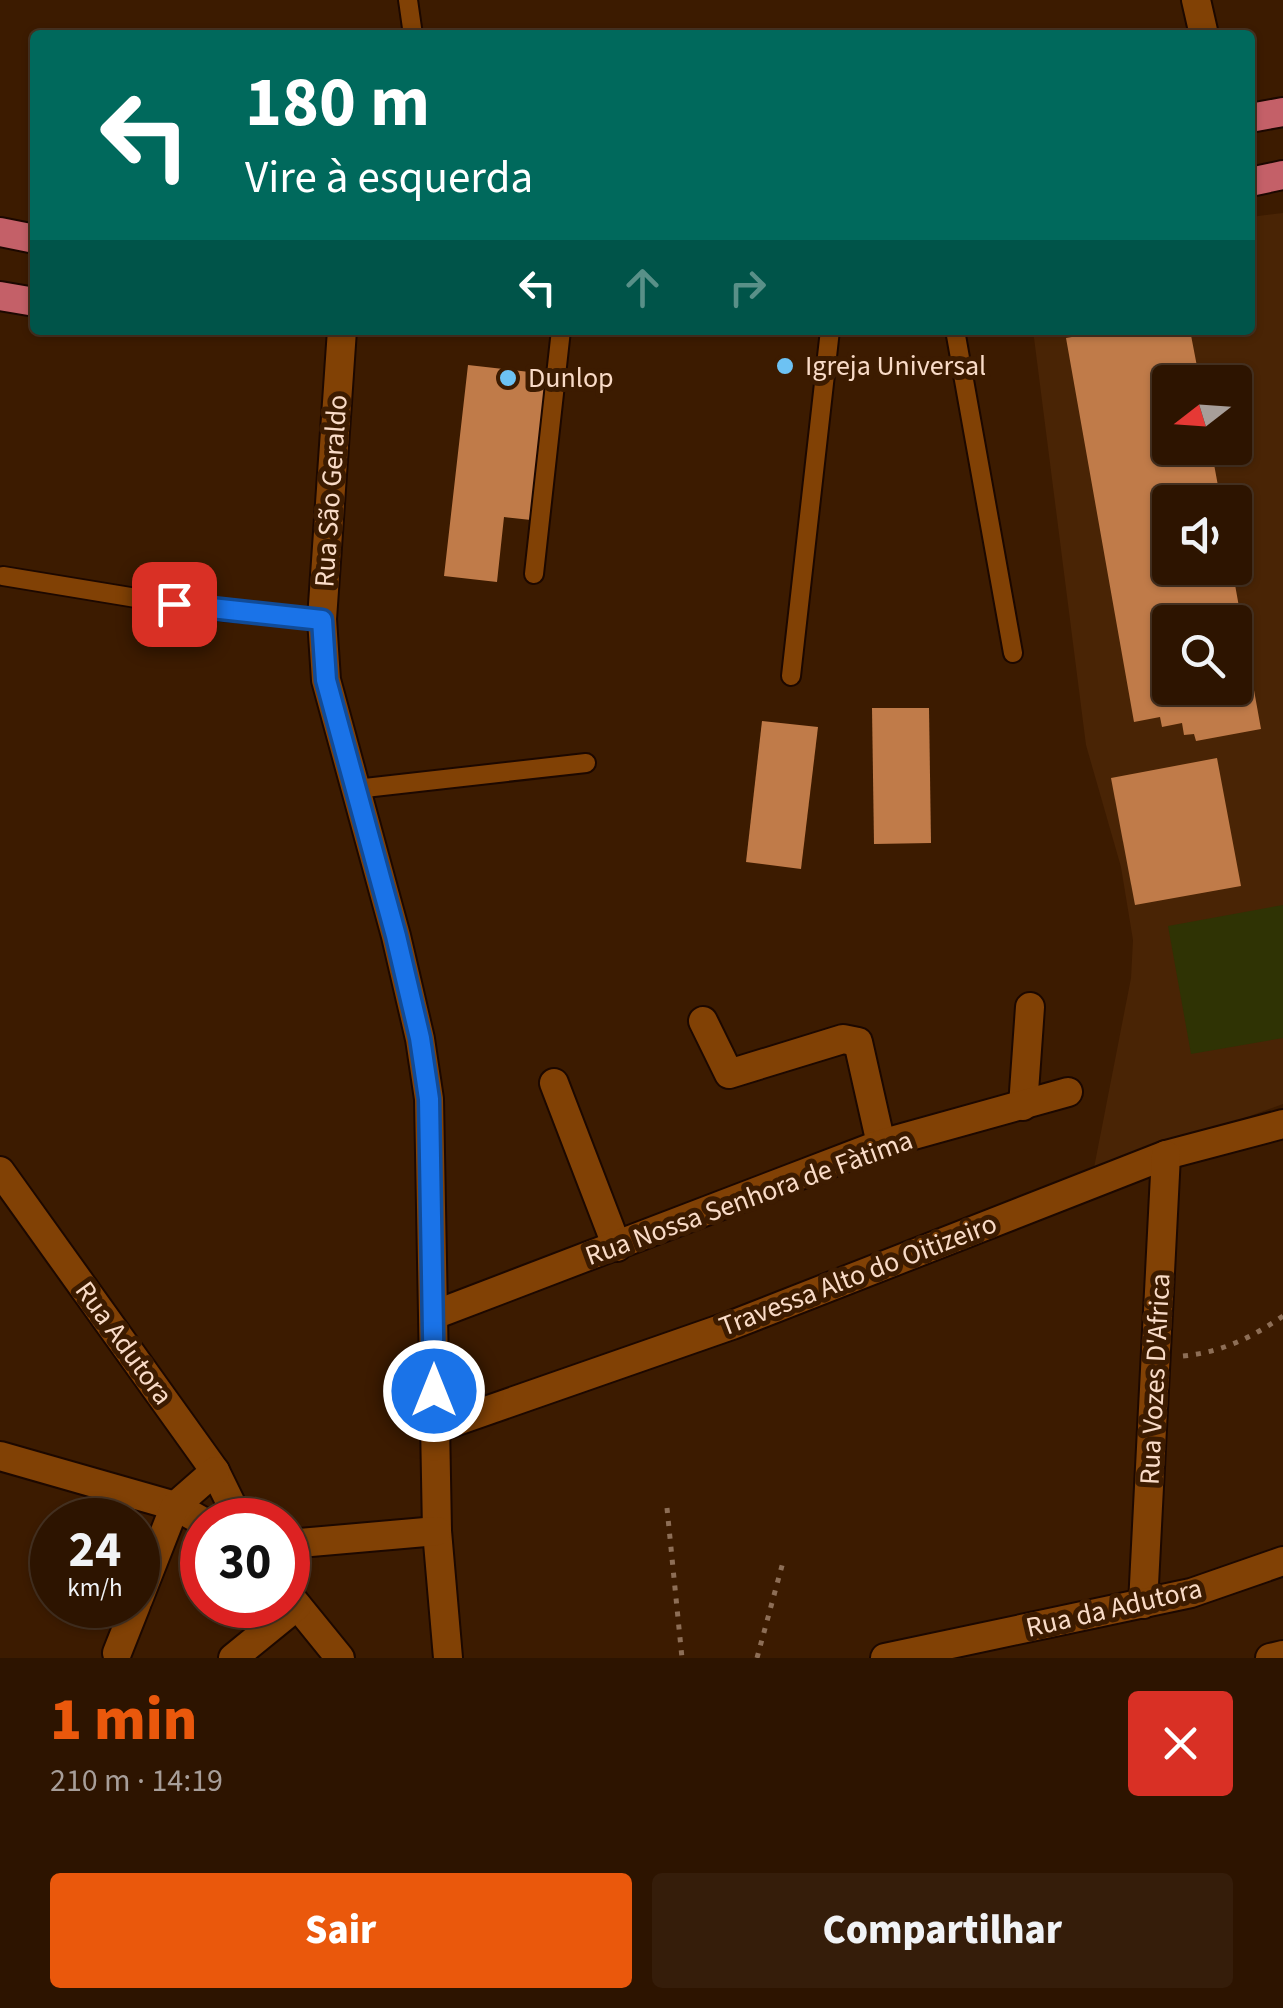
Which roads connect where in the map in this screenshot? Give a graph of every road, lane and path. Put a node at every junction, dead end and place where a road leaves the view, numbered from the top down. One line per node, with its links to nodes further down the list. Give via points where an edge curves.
1 (408, 0): 3 (lane)
2 (1196, 0): 4 (street)
3 (412, 30)
4 (1203, 30)
5 (1283, 112): 6 (main road)
6 (1255, 117)
7 (1283, 175): 8 (main road)
8 (1255, 181)
9 (0, 232): 10 (main road)
10 (30, 238)
11 (0, 296): 12 (main road)
12 (30, 301)
13 (342, 335): 19 (street, Rua São Geraldo)
14 (560, 335): 17 (lane)
15 (829, 335): 21 (lane)
16 (956, 335): 20 (lane)
17 (534, 574)
18 (4, 576): 19 (lane, via 209,610)
19 (322, 620): 23 (street, Rua São Geraldo, via 326,680)
20 (1013, 653)
21 (791, 676)
22 (586, 763): 23 (lane)
23 (356, 789): 34 (street, Rua São Geraldo, via 420,1038 429,1099)
24 (1030, 1007): 28 (street)
25 (703, 1021): 30 (street, via 729,1074 843,1039 858,1042)
26 (554, 1082): 33 (street)
27 (1068, 1092): 28 (street, Rua Nossa Senhora de Fàtima)
28 (1022, 1106): 30 (street, Rua Nossa Senhora de Fàtima)
29 (1283, 1124): 31 (street, Travessa Alto do Oitizeiro)
30 (880, 1144): 33 (street, Rua Nossa Senhora de Fàtima)
31 (1166, 1155): 36 (street, Rua Vozes D'Africa); 37 (street, Travessa Alto do Oitizeiro, via 732,1325)
32 (0, 1171): 39 (street, Rua Adutora)
33 (617, 1247): 34 (street, Rua Nossa Senhora de Fàtima)
34 (434, 1315): 37 (street, Rua São Geraldo)
35 (1283, 1316): 36 (path, via 1210,1354)
36 (1156, 1359): 49 (street, Rua Vozes D'Africa)
37 (434, 1429): 44 (street, Rua São Geraldo)
38 (5, 1464): 41 (street)
39 (216, 1471): 40 (street, Rua Adutora); 41 (street)
40 (229, 1498)
41 (174, 1506): 43 (street); 46 (street)
42 (667, 1508): 58 (path)
43 (180, 1509)
44 (437, 1532): 45 (street); 57 (street, Rua São Geraldo)
45 (310, 1542)
46 (160, 1543)
47 (1283, 1561): 49 (street, Rua da Adutora)
48 (783, 1562): 59 (path)
49 (1143, 1604): 60 (street, Rua da Adutora)
50 (310, 1622): 56 (street)
51 (127, 1628): 53 (street)
52 (264, 1628): 55 (street)
53 (117, 1653)
54 (1283, 1655): 61 (street)
55 (233, 1658)
56 (340, 1658)
57 (448, 1658)
58 (682, 1658)
59 (757, 1658)
60 (885, 1658)
61 (1270, 1658)

